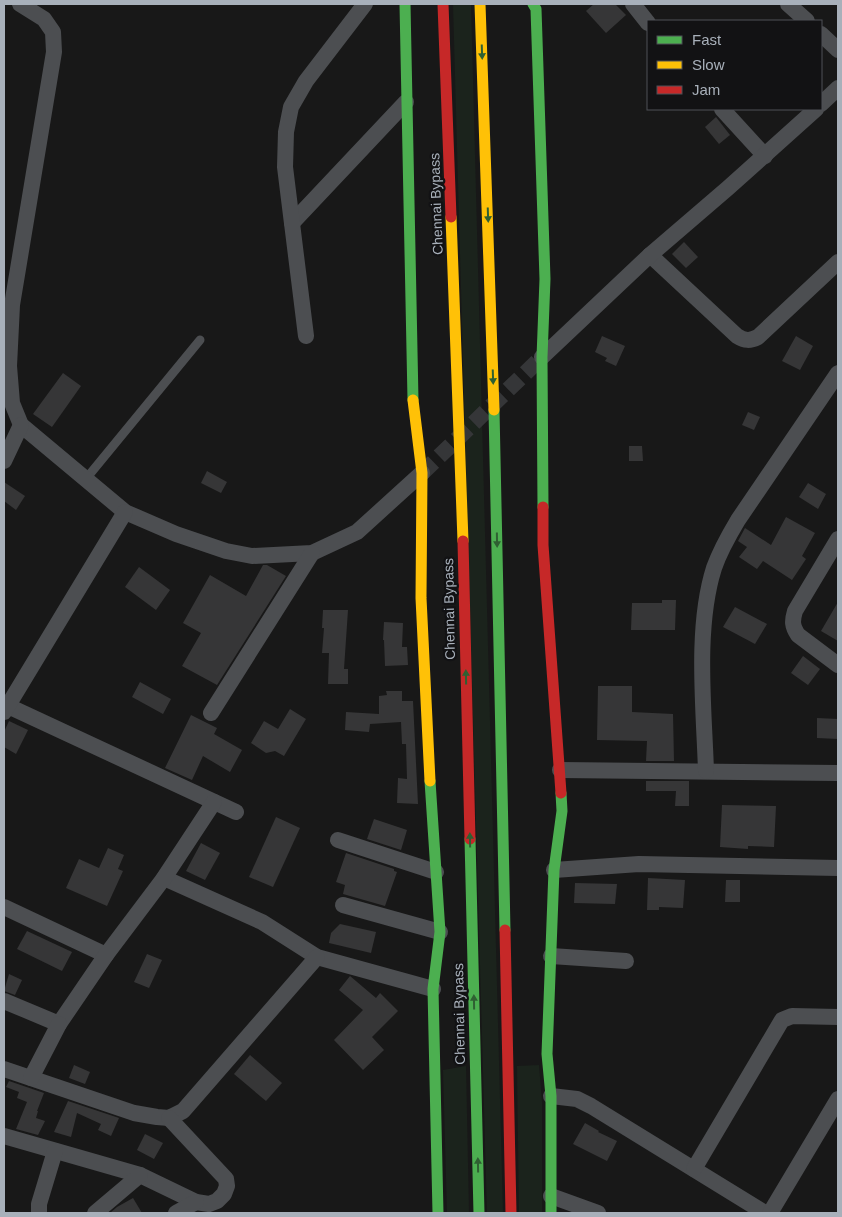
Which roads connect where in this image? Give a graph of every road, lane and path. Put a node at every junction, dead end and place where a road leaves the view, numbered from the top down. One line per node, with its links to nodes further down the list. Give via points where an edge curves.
1 (20, 4): 26 (street, via 44,19 53,32 54,52 12,305)
2 (365, 4): 19 (street, via 306,81 291,107 285,167)
3 (405, 4): 14 (main road)
4 (443, 4): 73 (main road, Chennai Bypass, one-way to 4, via 461,469)
5 (480, 4): 74 (main road, one-way to 74, via 496,454)
6 (533, 4): 24 (main road, via 536,9 545,279)
7 (633, 4): 10 (street)
8 (788, 4): 9 (street)
9 (806, 20)
10 (647, 22)
11 (822, 35): 12 (street)
12 (838, 50)
13 (838, 88): 15 (street)
14 (406, 102): 19 (street); 29 (main road, via 413,400)
15 (822, 103)
16 (723, 110): 18 (street)
17 (815, 110): 18 (street)
18 (765, 156): 20 (street)
19 (292, 223): 22 (street)
20 (650, 255): 21 (street, via 744,340 758,337); 24 (street)
21 (838, 262)
22 (306, 336)
23 (200, 340): 30 (lane)
24 (542, 358): 37 (main road, via 543,545)
25 (838, 373): 38 (street, via 738,520 714,568 703,640)
26 (8, 403): 27 (street)
27 (21, 425): 28 (street); 30 (street)
28 (4, 460)
29 (422, 474): 33 (street, via 357,532); 45 (main road, via 421,598)
30 (85, 480): 31 (street)
31 (125, 512): 33 (street, via 226,551 252,556); 35 (street)
32 (838, 539): 34 (street, via 792,621 798,635)
33 (312, 553): 36 (street)
34 (838, 665)
35 (6, 709): 40 (street)
36 (211, 713)
37 (560, 770): 38 (street); 44 (main road, via 562,811)
38 (706, 771): 39 (street)
39 (838, 773)
40 (214, 802): 41 (street); 46 (street)
41 (236, 812)
42 (338, 840): 45 (street)
43 (838, 868): 44 (street, via 639,864)
44 (554, 870): 51 (main road)
45 (436, 872): 49 (main road)
46 (164, 878): 50 (street); 52 (street, via 262,922)
47 (343, 906): 49 (street)
48 (4, 907): 50 (street)
49 (440, 932): 54 (main road)
50 (106, 954): 57 (street)
51 (551, 956): 53 (street); 60 (main road, via 547,1054)
52 (317, 957): 54 (street); 62 (street, via 183,1111)
53 (626, 961)
54 (433, 989): 72 (main road)
55 (4, 1001): 57 (street)
56 (838, 1017): 65 (street, via 792,1016 782,1020)
57 (59, 1024): 59 (street)
58 (4, 1069): 59 (street)
59 (31, 1078): 62 (street, via 134,1113)
60 (550, 1096): 65 (street, via 577,1099 591,1106); 67 (main road)
61 (838, 1099): 78 (street)
62 (169, 1118): 68 (street, via 226,1179 224,1194 217,1201 209,1204)
63 (4, 1136): 64 (street)
64 (55, 1150): 66 (street); 69 (street, via 39,1204)
65 (694, 1170): 77 (street)
66 (140, 1175): 68 (street); 70 (street)
67 (551, 1196): 75 (main road); 76 (street)
68 (196, 1202): 71 (street)
69 (40, 1213)
70 (95, 1213)
71 (176, 1213)
72 (438, 1213)
73 (479, 1213)
74 (511, 1213)
75 (551, 1213)
76 (598, 1213)
77 (765, 1213)
78 (770, 1213)

